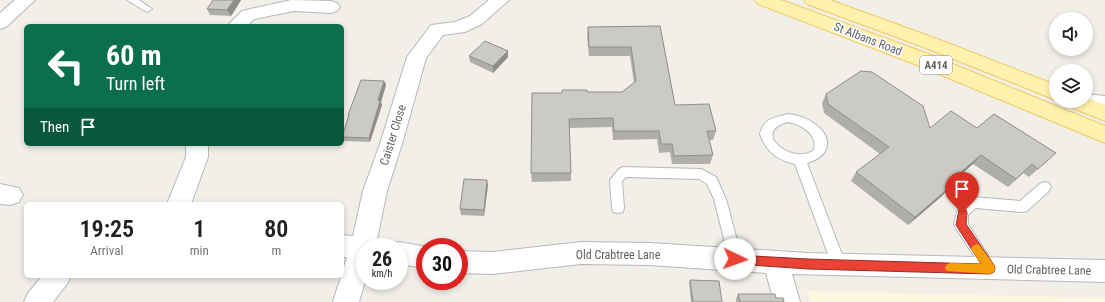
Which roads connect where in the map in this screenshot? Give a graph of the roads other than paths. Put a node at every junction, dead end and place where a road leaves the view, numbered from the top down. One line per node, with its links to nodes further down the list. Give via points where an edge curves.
1 (132, 0): 7 (lane)
2 (500, 0): 21 (street, Caister Close, via 476,20 458,28 438,29 417,57)
3 (764, 0): 15 (main road, St Albans Road / A414, via 924,60)
4 (813, 0): 10 (main road, St Albans Road / A414)
5 (14, 5): 8 (street)
6 (331, 8): 9 (street, via 294,5 248,15)
7 (147, 9)
8 (0, 23)
9 (238, 24)
10 (1049, 90)
11 (1093, 102): 12 (street)
12 (1105, 104)
13 (1092, 108): 14 (main road)
14 (1105, 113)
15 (1105, 135)
16 (197, 146): 19 (street, via 197,157)
17 (800, 160): 17 (lane, via 782,156 769,145 766,131 773,122 788,118 797,120 806,123 819,135 821,150 809,159); 26 (lane)
18 (1045, 187): 27 (lane, via 1022,207 973,202 962,213 961,225)
19 (180, 202)
20 (618, 208): 23 (lane, via 616,180 624,172 700,174 712,181 720,199)
21 (360, 238)
22 (356, 251): 31 (street, Caister Close)
23 (735, 259): 24 (street, Old Crabtree Lane, via 581,253 492,263); 25 (street, Old Crabtree Lane)
24 (468, 262)
25 (776, 262): 26 (street, Old Crabtree Lane); 32 (street)
26 (839, 265): 27 (street, Old Crabtree Lane)
27 (990, 269): 28 (street, Old Crabtree Lane)
28 (1105, 272)
29 (56, 278): 30 (street)
30 (37, 302)
31 (346, 302)
32 (787, 302)

